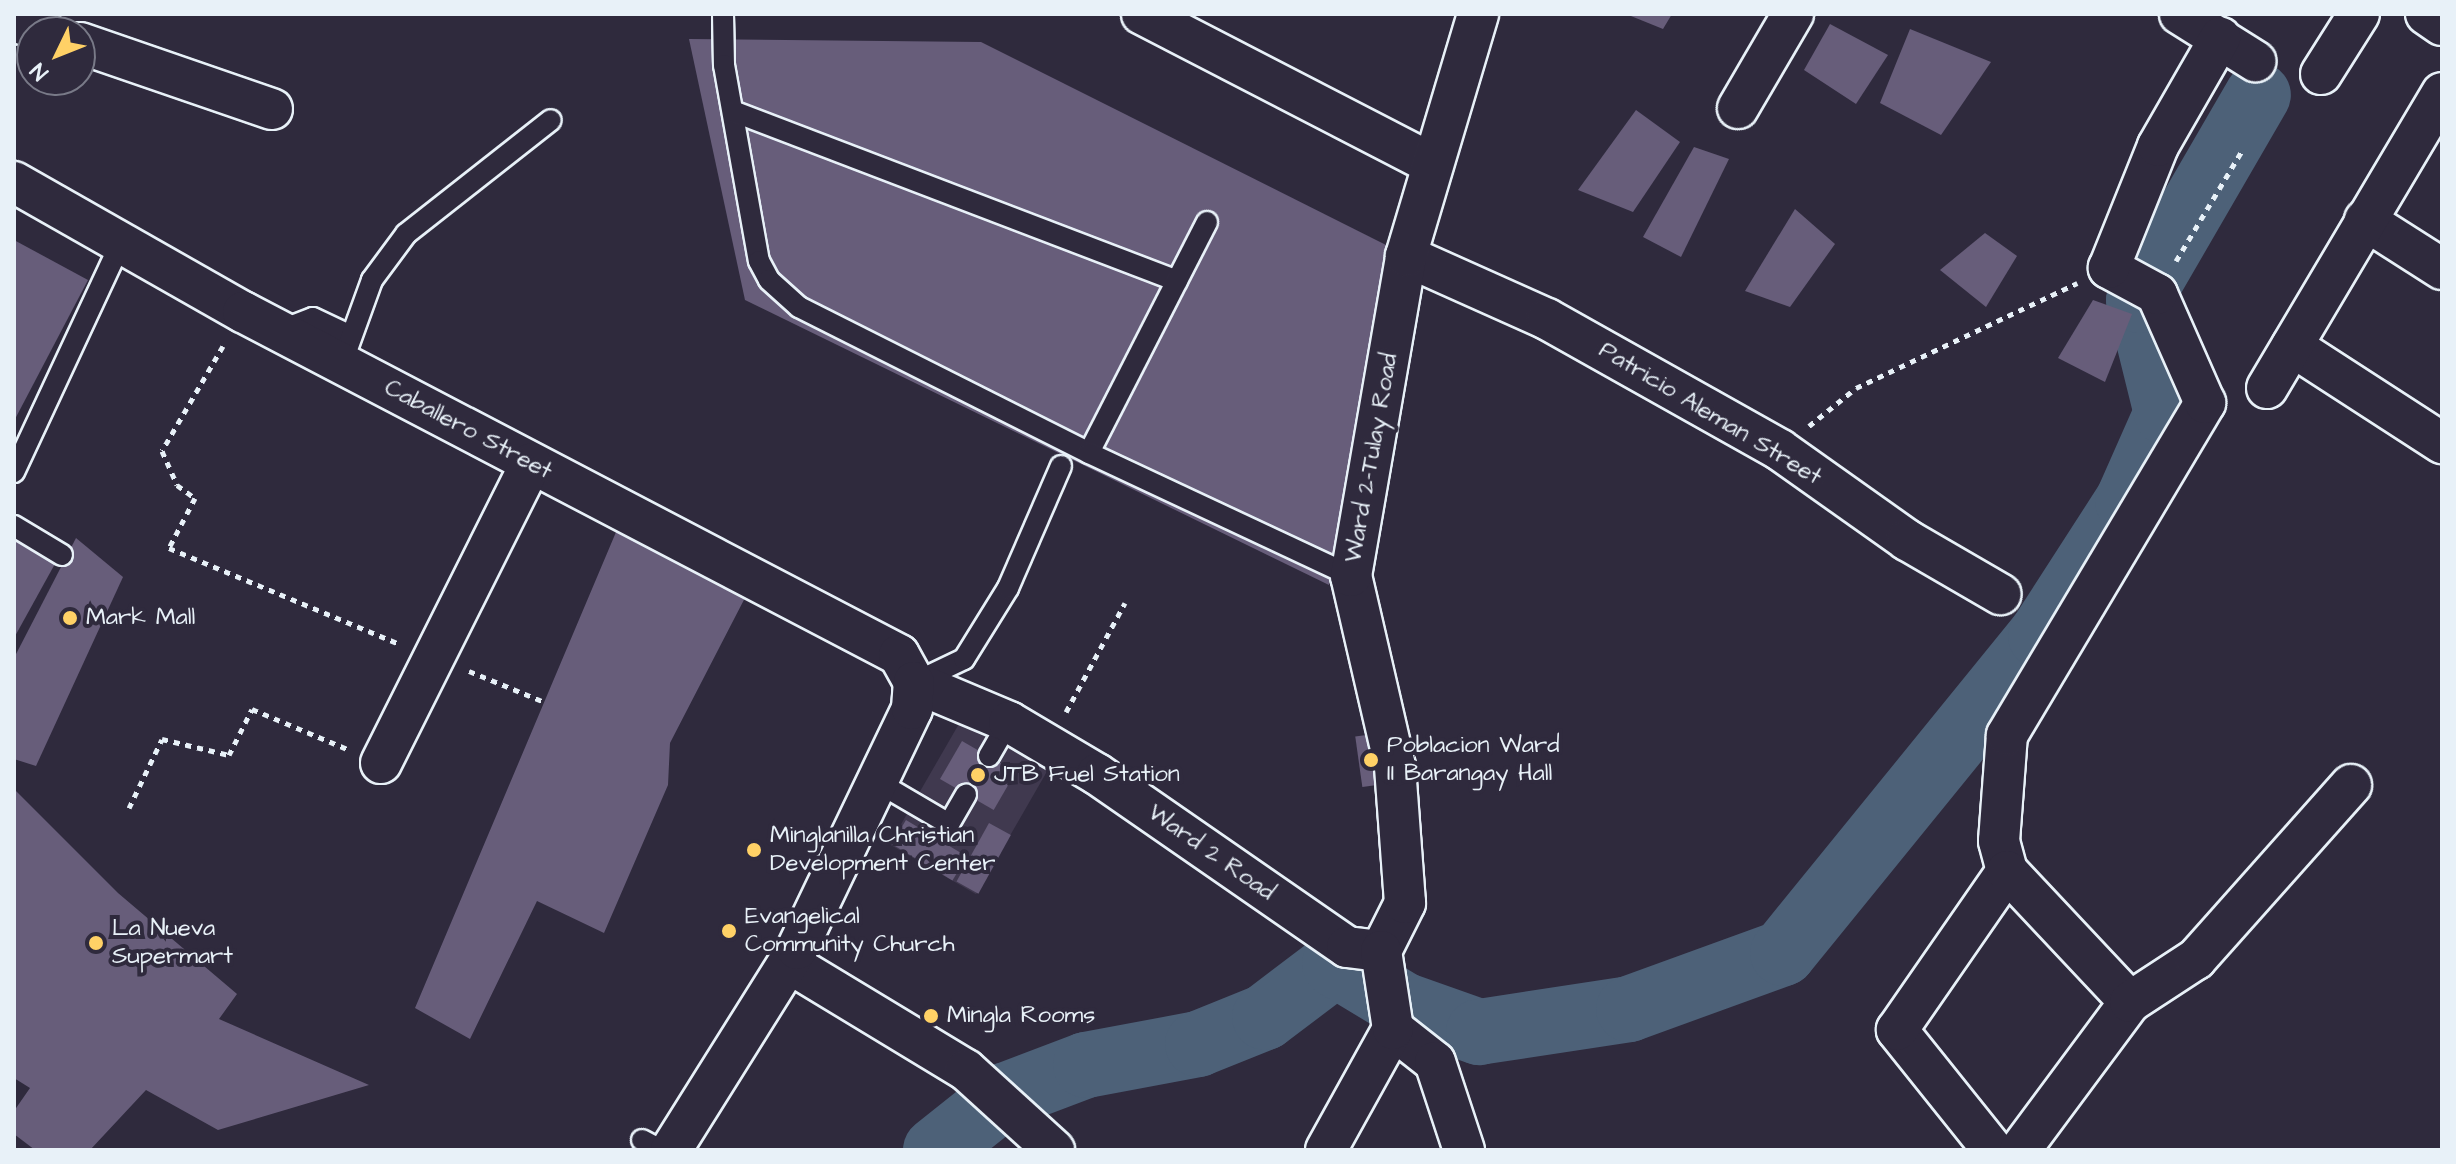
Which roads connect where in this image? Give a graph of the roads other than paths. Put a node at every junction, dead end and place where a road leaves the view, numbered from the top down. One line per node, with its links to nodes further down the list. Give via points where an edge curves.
1 (723, 14): 16 (lane)
2 (1142, 14): 18 (street)
3 (1478, 14): 18 (street, Ward 2-Tulay Road)
4 (1793, 14): 14 (street)
5 (2180, 14): 9 (street)
6 (2426, 14): 8 (street)
7 (2343, 20): 12 (street)
8 (2442, 25)
9 (2220, 38): 11 (street); 45 (street, via 2158,146 2109,268 2157,294 2205,403 2007,735 1999,841)
10 (96, 48): 15 (street)
11 (2255, 61)
12 (2321, 74)
13 (2442, 93): 20 (street)
14 (1738, 108)
15 (272, 109)
16 (735, 112): 25 (lane); 30 (lane, via 759,261 782,293)
17 (551, 120): 27 (lane, via 406,234 372,280)
18 (1433, 164): 23 (street, Ward 2-Tulay Road)
19 (14, 182): 22 (street, Caballero Street)
20 (2365, 220): 24 (street); 26 (street)
21 (1207, 222): 25 (lane)
22 (121, 243): 27 (street, Caballero Street, via 279,331); 33 (lane)
23 (1406, 256): 36 (street, Ward 2-Tulay Road); 37 (street, Patricio Aleman Street, via 1547,319 1780,450 1907,540)
24 (2442, 269)
25 (1177, 281): 30 (lane)
26 (2292, 346): 28 (street); 29 (street)
27 (347, 350): 31 (street, Caballero Street)
28 (2267, 388)
29 (2442, 443)
30 (1089, 453): 36 (lane)
31 (531, 463): 38 (street, Caballero Street, via 899,655); 41 (street)
32 (1061, 466): 38 (lane, via 1008,588 964,659)
33 (14, 472)
34 (14, 526): 35 (lane)
35 (62, 555)
36 (1351, 576): 47 (street, Ward 2-Tulay Road, via 1395,766 1405,903)
37 (2000, 594)
38 (914, 682): 39 (street, Ward 2 Road); 42 (street, via 912,709)
39 (1009, 722): 40 (lane); 47 (street, Ward 2 Road, via 1328,936 1364,952)
40 (989, 756)
41 (381, 763)
42 (879, 783): 44 (lane, via 949,824); 46 (street)
43 (2351, 785): 48 (street, via 2196,959)
44 (966, 794)
45 (2007, 871): 48 (street); 54 (street, via 1897,1030)
46 (789, 963): 49 (street); 51 (street, via 999,1098)
47 (1389, 992): 52 (street, Ward 2-Tulay Road); 53 (street, via 1435,1062)
48 (2130, 1002): 55 (street)
49 (657, 1145): 50 (lane)
50 (661, 1150)
51 (1054, 1150)
52 (1326, 1150)
53 (1464, 1150)
54 (1993, 1150)
55 (2020, 1150)

